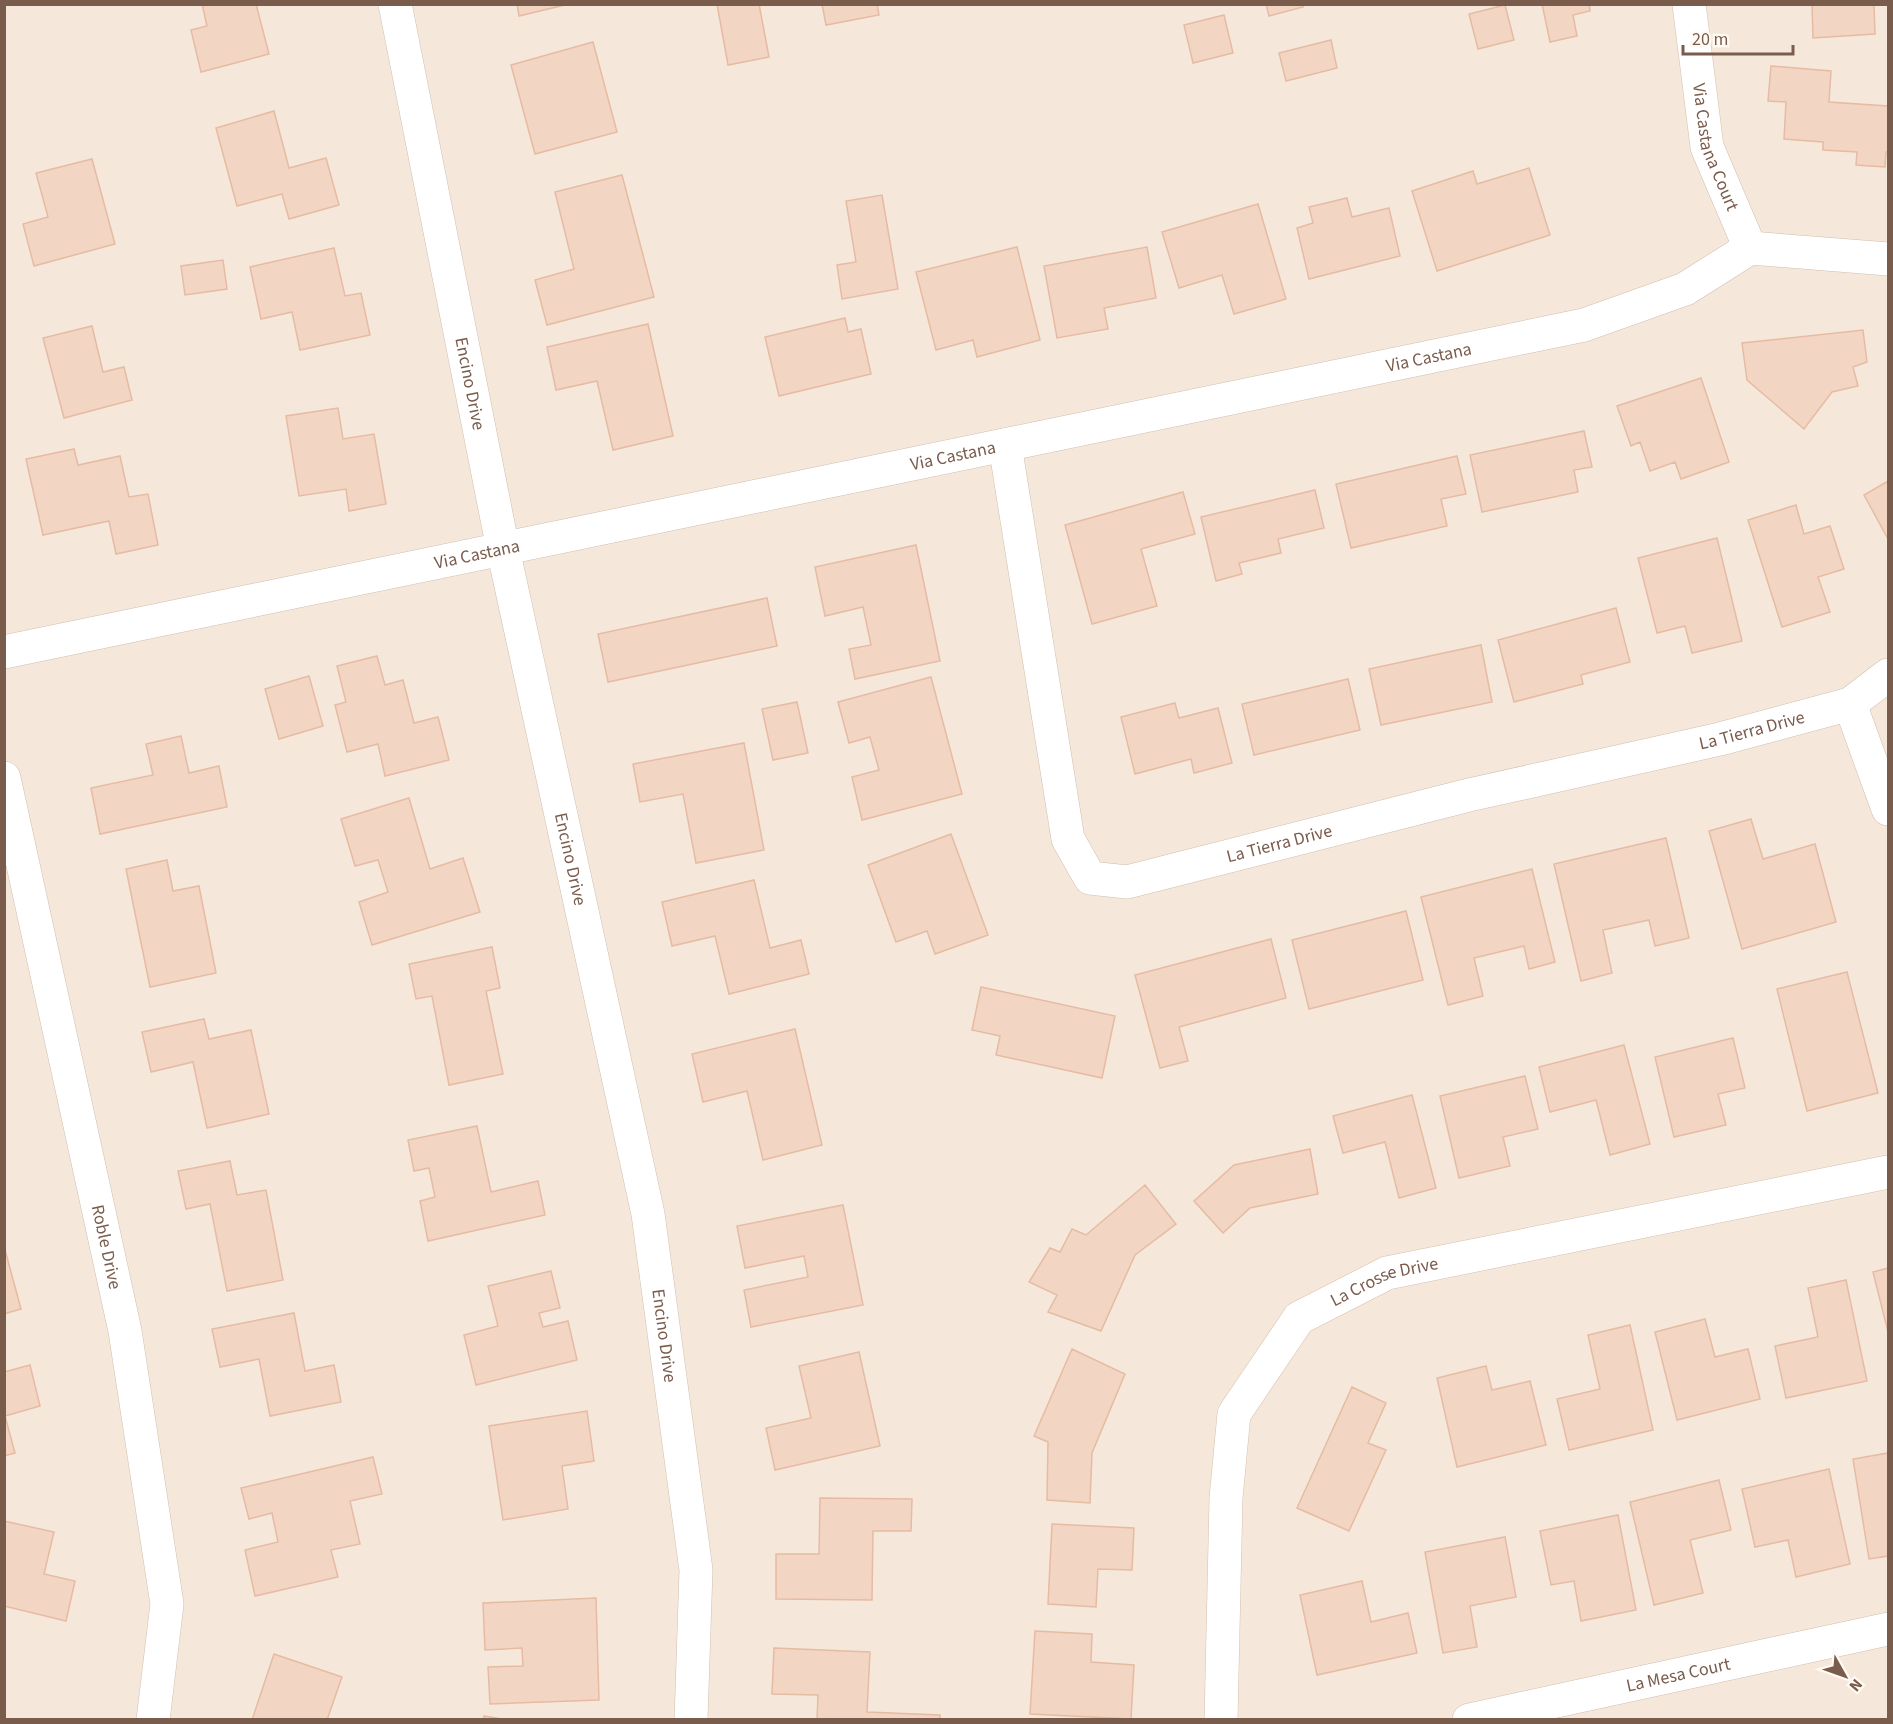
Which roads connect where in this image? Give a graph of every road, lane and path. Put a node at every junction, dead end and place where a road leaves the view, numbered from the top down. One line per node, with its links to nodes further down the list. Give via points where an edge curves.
1 (395, 4): 6 (street, Encino Drive)
2 (1689, 4): 3 (street, Via Castana Court, via 1707,147)
3 (1750, 248): 4 (street); 5 (street, Via Castana, via 1685,289 1584,325)
4 (1888, 259)
5 (1005, 445): 6 (street, Via Castana); 9 (street, La Tierra Drive, via 1068,839 1090,878 1127,882)
6 (503, 549): 7 (street, Via Castana); 15 (street, Encino Drive, via 648,1214 696,1570)
7 (4, 652)
8 (1888, 675): 9 (street, La Tierra Drive)
9 (1850, 704): 11 (street)
10 (4, 778): 14 (street, Roble Drive, via 125,1331 167,1604)
11 (1888, 809)
12 (1888, 1172): 16 (street, La Crosse Drive, via 1387,1273 1299,1318 1234,1414 1226,1498)
13 (1888, 1629): 17 (street, La Mesa Court)
14 (153, 1719)
15 (691, 1719)
16 (1221, 1719)
17 (1469, 1719)

